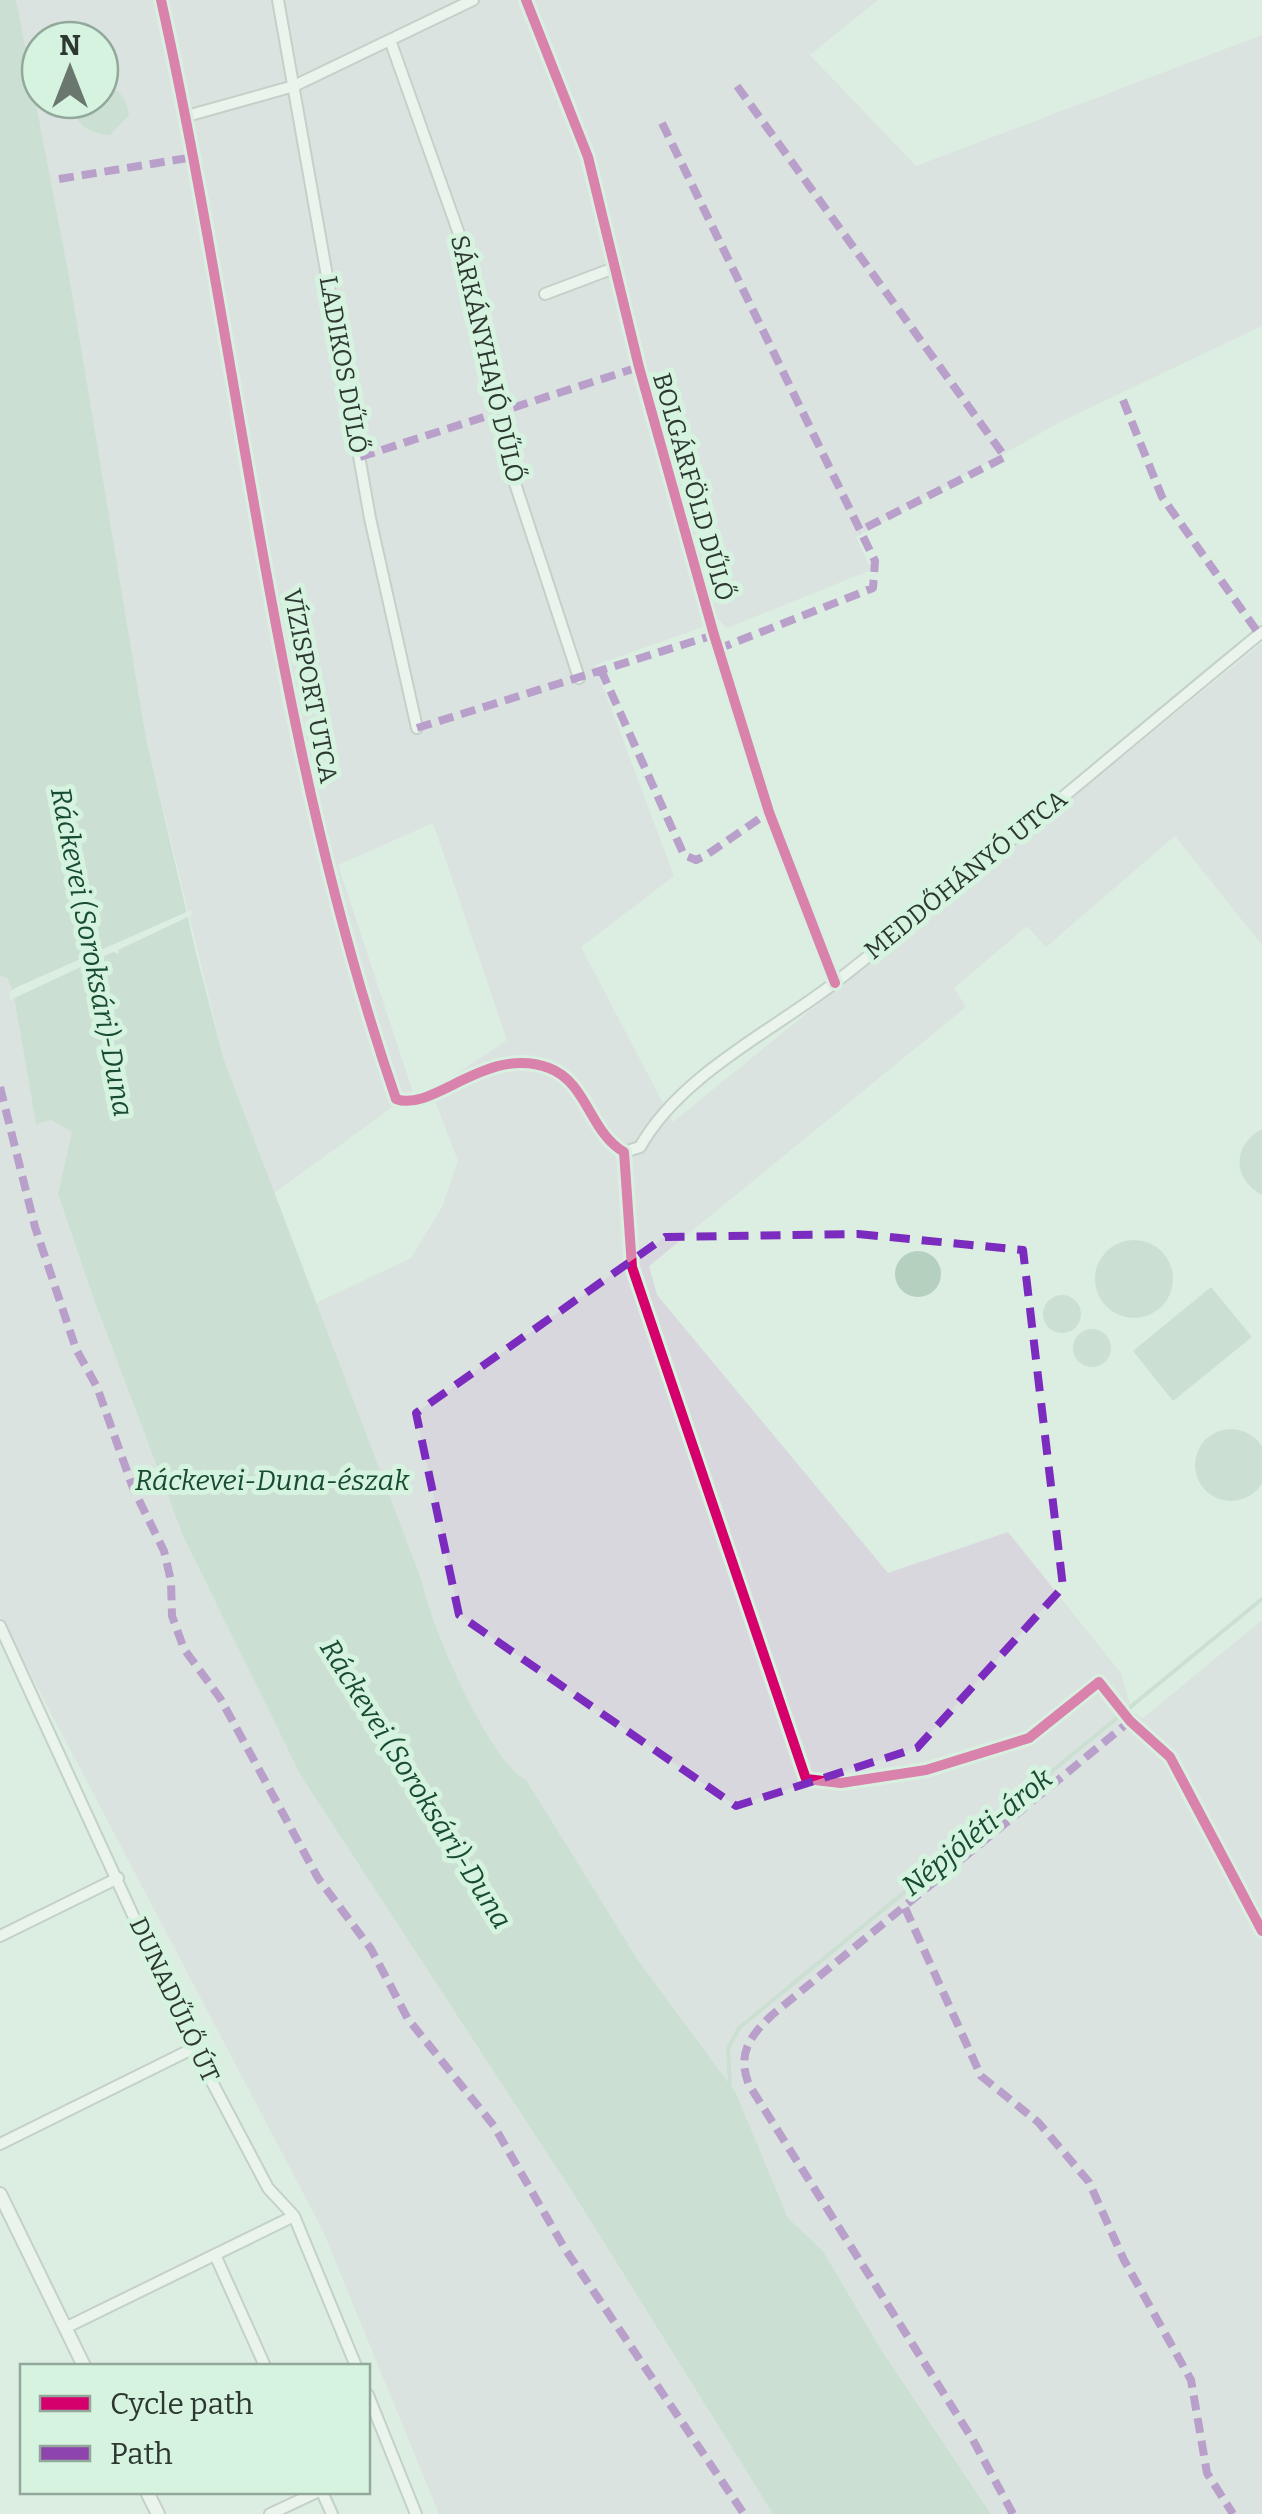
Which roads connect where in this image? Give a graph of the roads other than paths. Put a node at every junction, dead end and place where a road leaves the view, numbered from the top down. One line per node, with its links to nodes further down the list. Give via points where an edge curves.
1 (162, 0): 7 (street, VÍZISPORT UTCA)
2 (278, 0): 6 (street, LADIKOS DŰLŐ)
3 (472, 0): 5 (street)
4 (526, 0): 8 (street, BOLGÁRFÖLD DŰLŐ, via 588,156)
5 (390, 40): 6 (street); 11 (street, SÁRKÁNYHAJÓ DŰLŐ, via 463,245 507,459)
6 (294, 86): 7 (street); 12 (street, LADIKOS DŰLŐ, via 370,518)
7 (187, 116): 14 (street, VÍZISPORT UTCA, via 300,749 324,861 396,1099 415,1101 503,1062 533,1062 563,1074 611,1144)
8 (614, 268): 9 (street); 13 (street, BOLGÁRFÖLD DŰLŐ, via 714,635)
9 (545, 294)
10 (1262, 632): 13 (street, MEDDŐHÁNYÓ UTCA)
11 (579, 678)
12 (417, 728)
13 (834, 983): 14 (street, MEDDŐHÁNYÓ UTCA, via 718,1067 652,1126 640,1147)
14 (624, 1152)
15 (0, 1626): 16 (street, DUNADŰLŐ ÚT)
16 (118, 1878): 17 (street); 18 (street, DUNADŰLŐ ÚT)
17 (0, 1936)
18 (194, 2048): 19 (street); 21 (street, DUNADŰLŐ ÚT, via 258,2172)
19 (0, 2144)
20 (0, 2194): 23 (street)
21 (294, 2216): 22 (street); 26 (street, DUNADŰLŐ ÚT)
22 (216, 2257): 23 (street); 25 (street)
23 (65, 2328): 24 (street)
24 (83, 2364)
25 (264, 2364)
26 (355, 2364)
27 (370, 2400): 30 (street)
28 (316, 2494): 29 (street)
29 (277, 2513)
30 (416, 2514)

